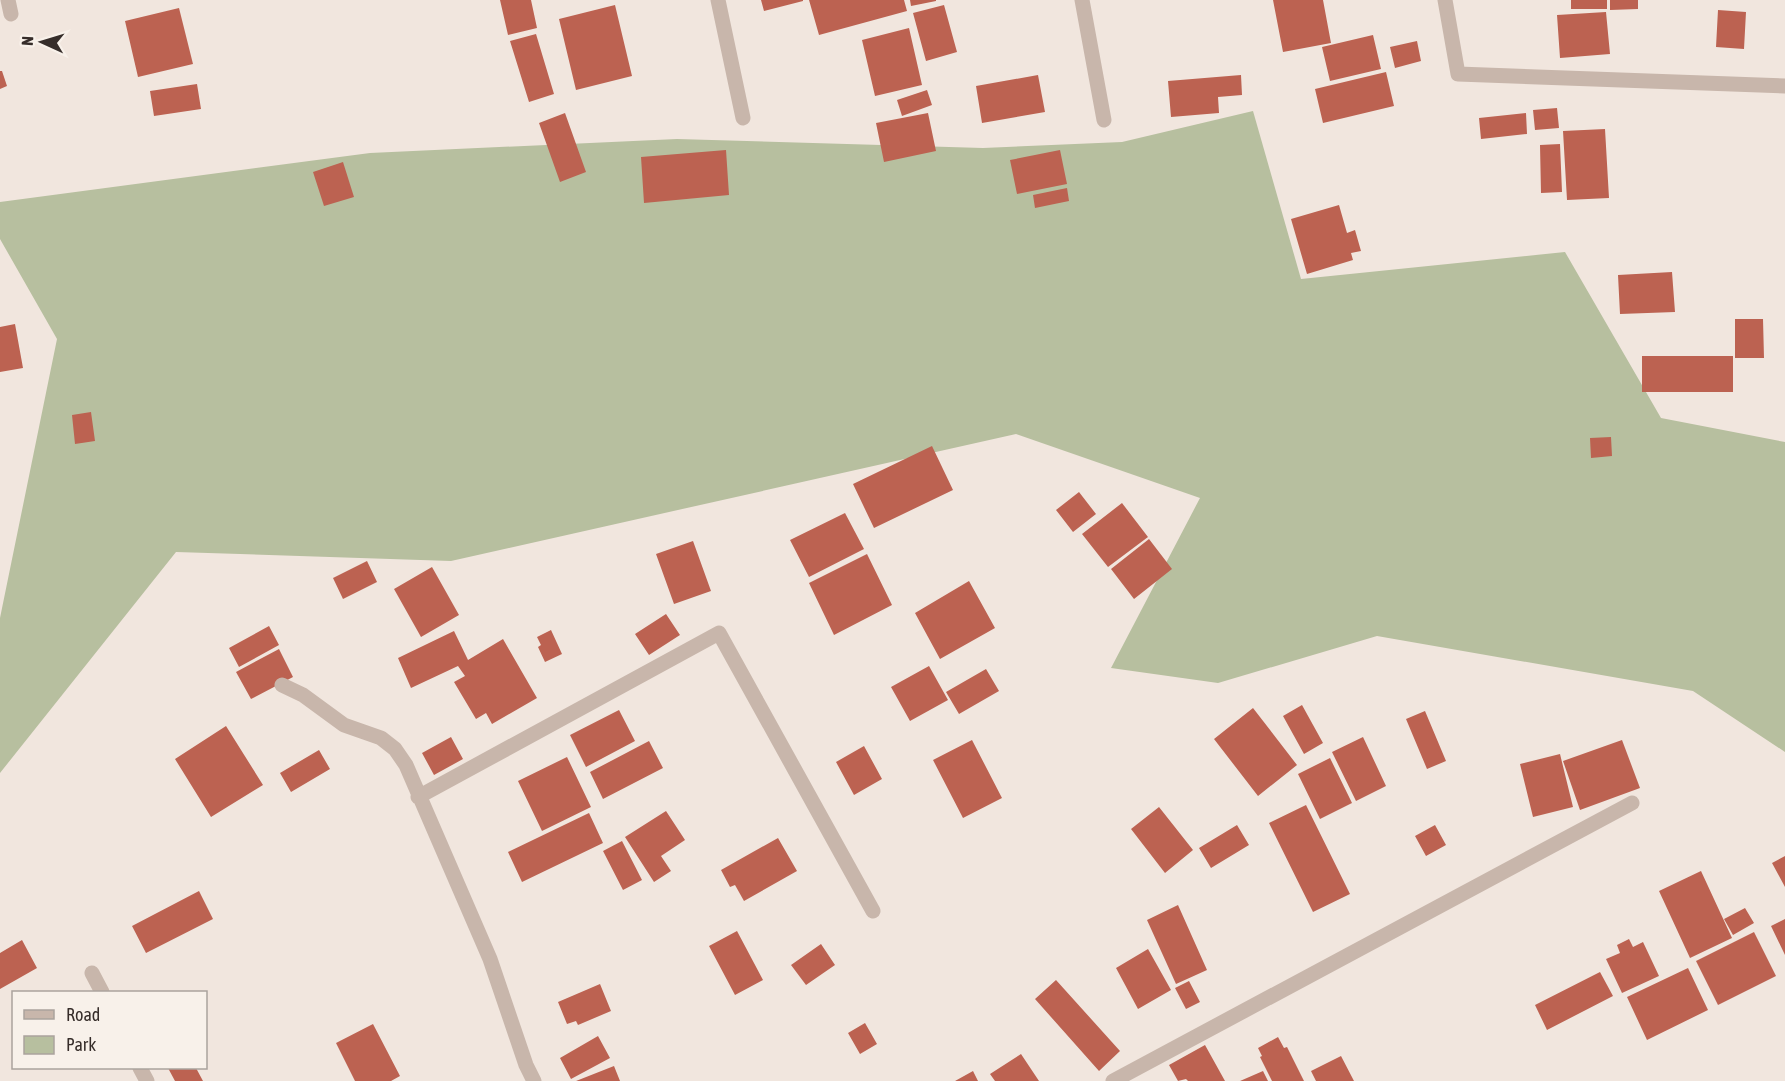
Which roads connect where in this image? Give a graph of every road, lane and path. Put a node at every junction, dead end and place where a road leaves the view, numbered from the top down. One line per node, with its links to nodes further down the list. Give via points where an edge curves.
1 (718, 0): 5 (street)
2 (1082, 0): 6 (street)
3 (1445, 0): 4 (street, via 1458,74)
4 (1785, 86)
5 (743, 118)
6 (1104, 120)
7 (282, 685): 8 (street, via 344,725 381,738 395,749 406,765)
8 (418, 797): 10 (street, via 719,633); 13 (street, via 490,960)
9 (1632, 803): 14 (street)
10 (873, 911)
11 (92, 973): 12 (street)
12 (101, 991)
13 (534, 1081)
14 (1113, 1081)

